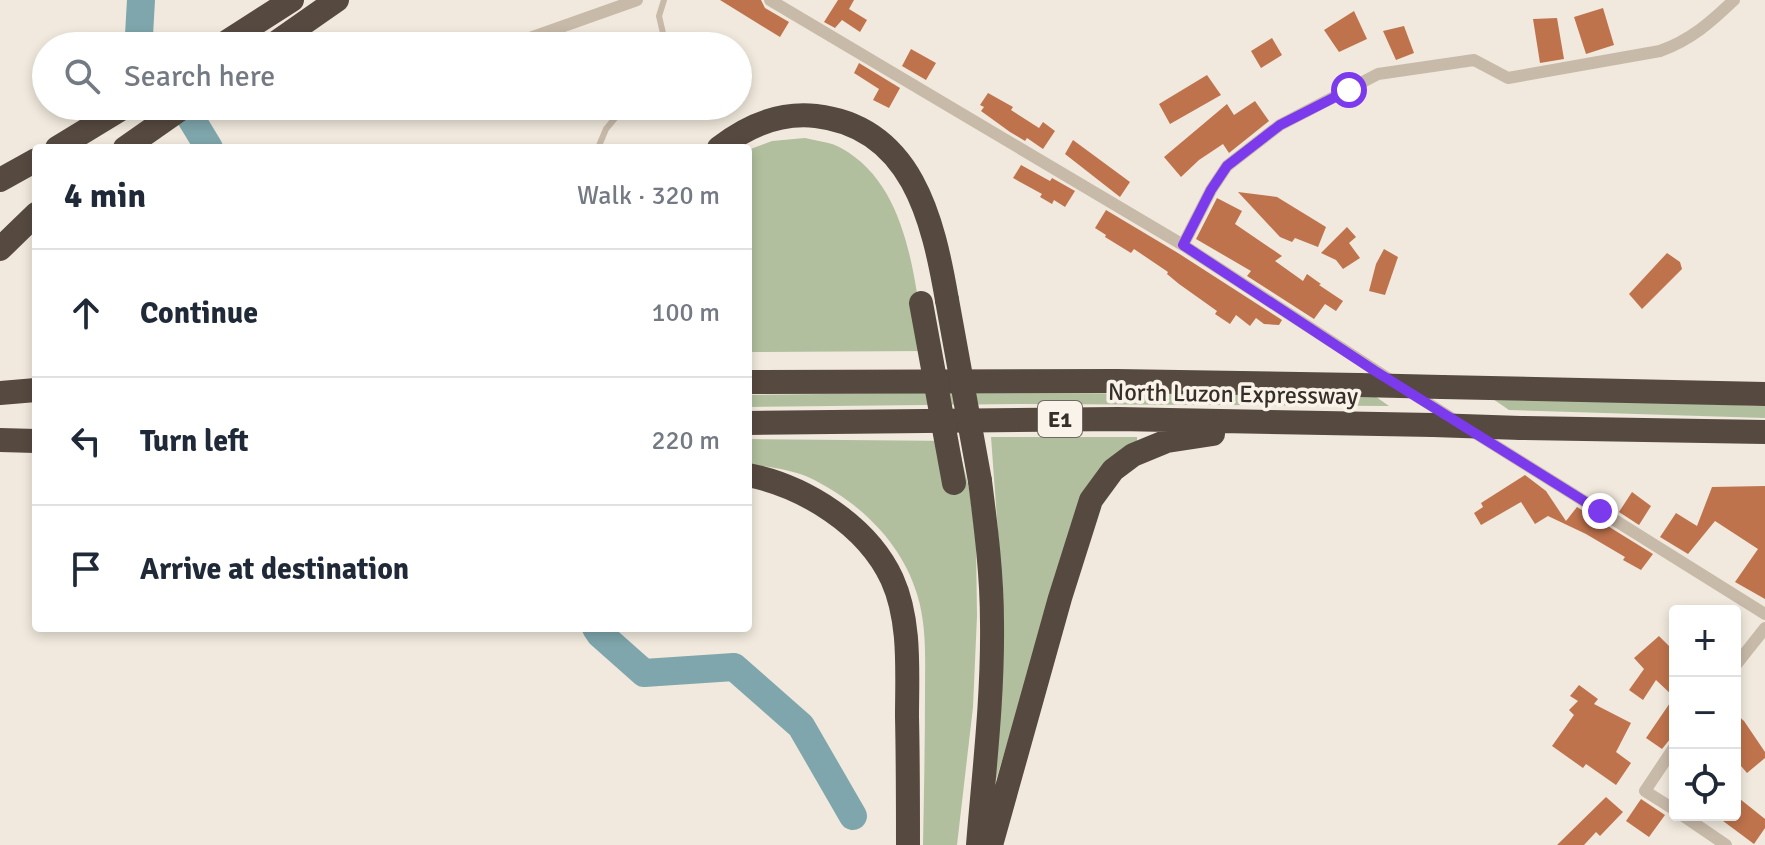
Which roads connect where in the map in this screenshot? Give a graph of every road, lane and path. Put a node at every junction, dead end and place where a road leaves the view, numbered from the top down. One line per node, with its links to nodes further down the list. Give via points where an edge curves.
1 (292, 0): 7 (highway)
2 (337, 0): 8 (highway)
3 (637, 0): 9 (street)
4 (664, 0): 10 (lane, via 659,16)
5 (770, 0): 21 (street)
6 (1734, 0): 21 (street, via 1696,34 1660,51 1508,78 1474,60 1378,74 1280,125 1227,166)
7 (242, 32)
8 (291, 32)
9 (547, 32)
10 (663, 32)
11 (103, 120): 14 (highway)
12 (165, 120): 15 (highway)
13 (613, 120): 16 (lane)
14 (64, 144)
15 (131, 144)
16 (600, 144)
17 (724, 144): 42 (highway, bridge, via 758,124 791,116 835,119 876,138 902,163 921,199 947,300 990,568 992,675)
18 (32, 162): 19 (highway)
19 (0, 180)
20 (32, 217): 22 (highway)
21 (1183, 245): 35 (street)
22 (0, 249)
23 (921, 303): 34 (highway, bridge)
24 (752, 382): 26 (highway, North Luzon Expressway / E1, bridge, via 1117,381)
25 (32, 392): 27 (highway)
26 (1765, 394)
27 (0, 395)
28 (752, 423): 29 (highway, North Luzon Expressway / E1, via 1118,419)
29 (1372, 425): 30 (highway, North Luzon Expressway / E1, bridge); 43 (highway, via 1184,437 1133,455 1105,478 1081,528)
30 (1765, 432)
31 (0, 439): 32 (highway)
32 (32, 439)
33 (752, 476): 41 (highway, via 793,489 845,522 892,579 906,652)
34 (954, 483)
35 (1765, 614)
36 (1765, 628): 37 (street)
37 (1741, 658)
38 (1669, 755): 39 (street, via 1645,791)
39 (1669, 806)
40 (1691, 821): 44 (street)
41 (908, 845)
42 (978, 845)
43 (991, 845)
44 (1726, 845)

